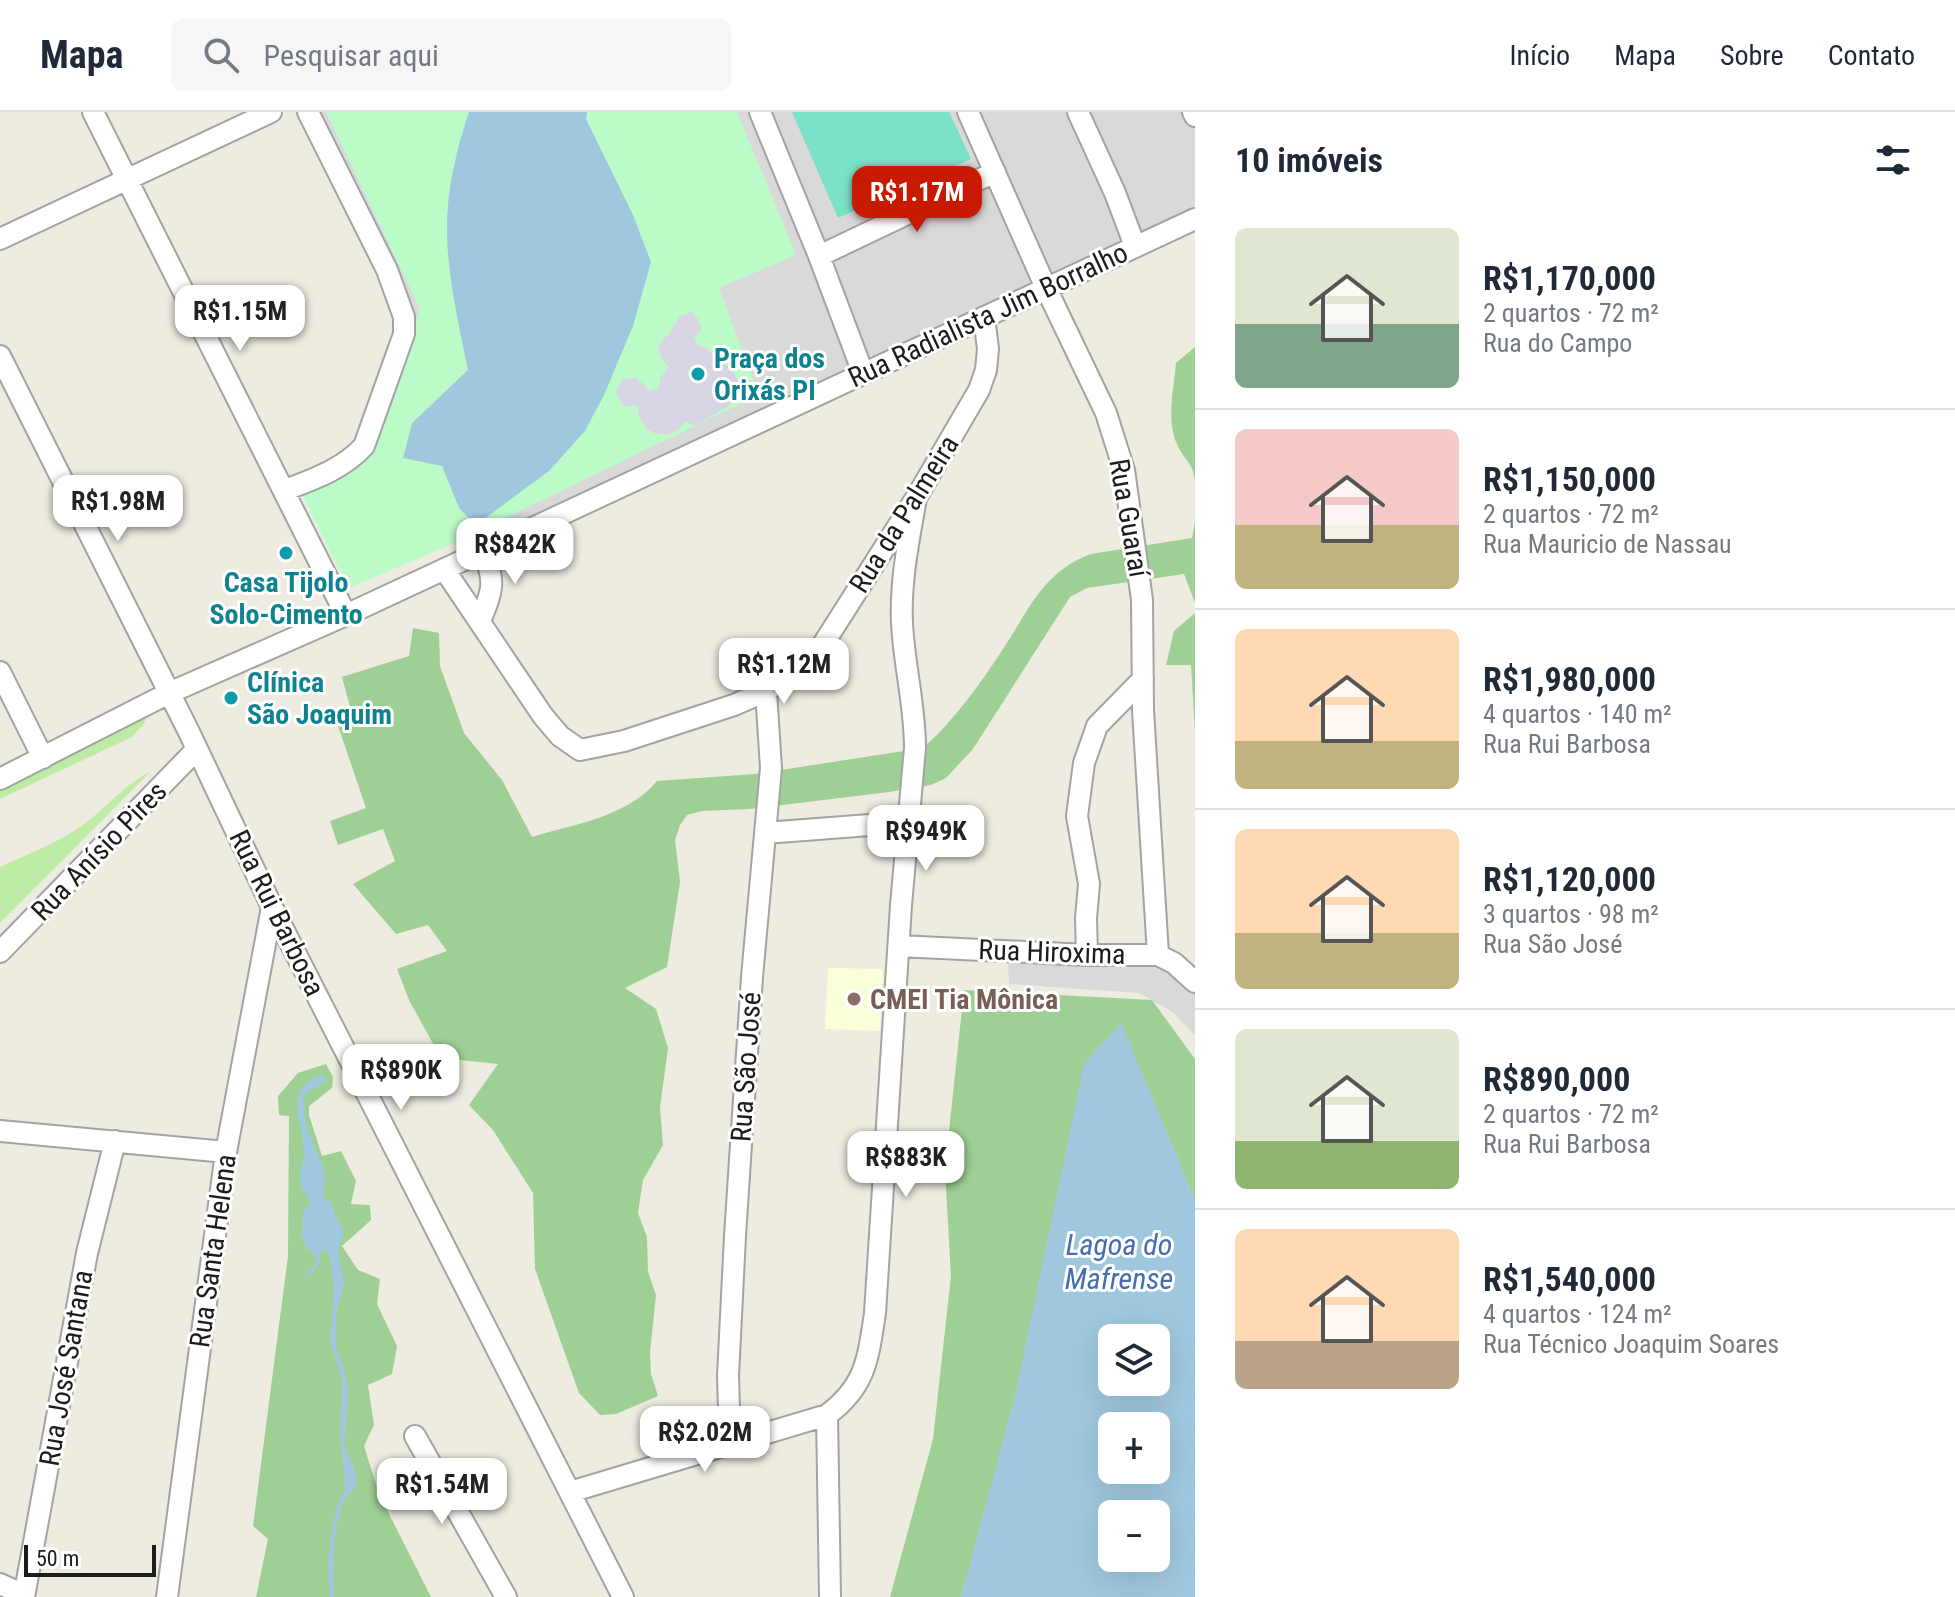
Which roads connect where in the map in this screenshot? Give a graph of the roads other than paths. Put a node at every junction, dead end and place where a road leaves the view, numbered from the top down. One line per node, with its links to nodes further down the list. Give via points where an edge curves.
1 (93, 112): 8 (street)
2 (271, 112): 8 (street)
3 (308, 112): 17 (street, via 387,270 404,317 404,334 364,446 335,469)
4 (760, 112): 12 (street)
5 (968, 112): 7 (street, Rua Guaraí)
6 (1078, 112): 11 (street)
7 (995, 172): 12 (street); 13 (street, Rua Guaraí)
8 (127, 179): 10 (street); 17 (street)
9 (1195, 219): 11 (street, Rua Radialista Jim Borralho)
10 (0, 239)
11 (1135, 246): 13 (street, Rua Radialista Jim Borralho)
12 (819, 256): 16 (street)
13 (1046, 288): 14 (street, Rua Radialista Jim Borralho); 24 (street, Rua Guaraí, via 1106,413 1124,470 1142,600)
14 (984, 317): 16 (street, Rua Radialista Jim Borralho); 18 (street, Rua da Palmeira, via 988,349 983,380)
15 (0, 356): 26 (street, Rua Rui Barbosa)
16 (863, 373): 19 (street, Rua Radialista Jim Borralho)
17 (285, 490): 21 (street)
18 (916, 498): 25 (street, Rua da Palmeira, via 822,646); 30 (street, via 902,622 915,721)
19 (482, 551): 20 (street, Rua Radialista Jim Borralho); 22 (street, via 493,584)
20 (444, 569): 21 (street, Rua Radialista Jim Borralho); 22 (street, Rua da Palmeira)
21 (346, 615): 26 (street, Rua Radialista Jim Borralho)
22 (480, 621): 25 (street, Rua da Palmeira, via 543,716 580,750 624,741)
23 (0, 672): 28 (street)
24 (1143, 679): 35 (street, via 1097,726 1084,763 1077,816 1089,884); 36 (street, Rua Guaraí)
25 (766, 691): 31 (street, Rua São José, via 771,768)
26 (169, 693): 27 (street, Rua Rui Barbosa); 28 (street, Rua Radialista Jim Borralho)
27 (197, 749): 32 (street, Rua Rui Barbosa); 34 (street, Rua Anísio Pires)
28 (43, 758): 29 (street, Rua Radialista Jim Borralho)
29 (0, 779)
30 (909, 822): 31 (street); 33 (street)
31 (765, 833): 43 (street, Rua São José, via 735,1236)
32 (272, 907): 40 (street, Rua Santa Helena); 44 (street, Rua Rui Barbosa)
33 (899, 946): 35 (street, Rua Hiroxima); 41 (street, via 873,1326 862,1376)
34 (0, 952)
35 (1087, 955): 36 (street, Rua Hiroxima)
36 (1158, 955): 37 (street, Rua Hiroxima)
37 (1195, 982)
38 (0, 1131): 39 (street)
39 (115, 1141): 40 (street); 46 (street, Rua José Santana, via 87,1253)
40 (226, 1152): 47 (street, Rua Santa Helena)
41 (827, 1415): 43 (street); 50 (street)
42 (415, 1436): 48 (street)
43 (730, 1443): 44 (street)
44 (570, 1492): 49 (street, Rua Rui Barbosa)
45 (0, 1584): 46 (street)
46 (24, 1596)
47 (167, 1597)
48 (506, 1597)
49 (623, 1597)
50 (830, 1597)

